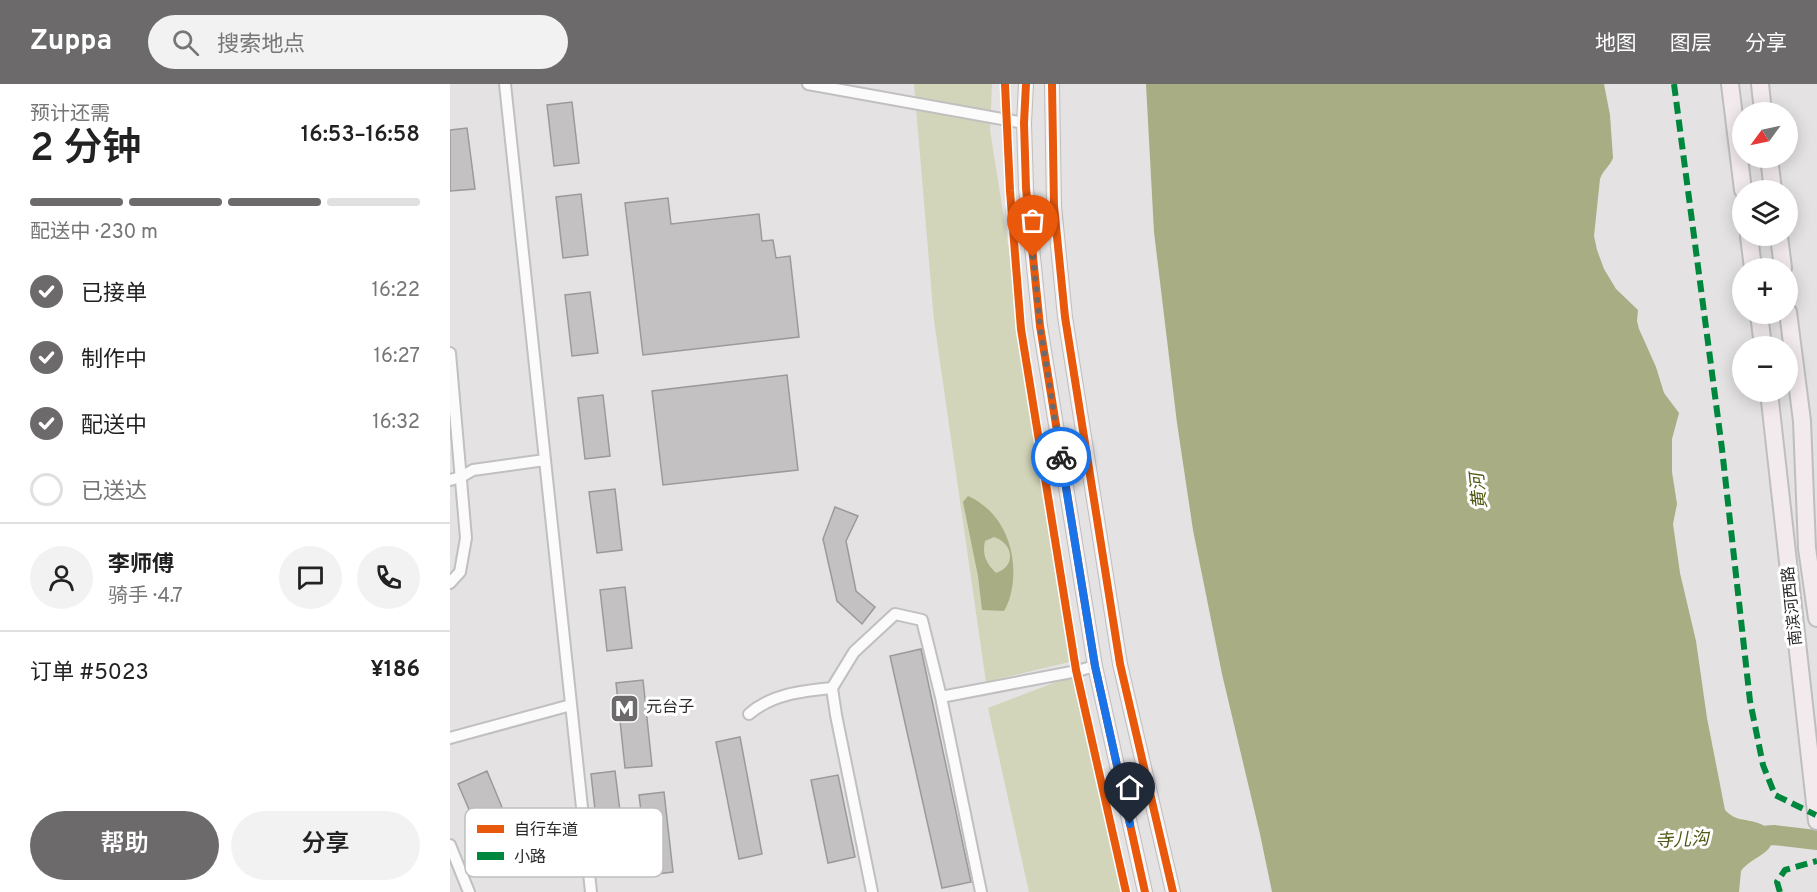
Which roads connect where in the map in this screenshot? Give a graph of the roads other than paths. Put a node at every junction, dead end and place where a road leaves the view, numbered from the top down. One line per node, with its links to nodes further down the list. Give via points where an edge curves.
1 (505, 84): 14 (street)
2 (808, 84): 8 (street)
3 (1026, 84): 8 (main road)
4 (1052, 84): 33 (main road, via 1054,206 1065,317 1120,664)
5 (1730, 84): 9 (highway)
6 (1760, 84): 7 (highway)
7 (1762, 102)
8 (1024, 123): 18 (main road, via 1026,188 1040,326)
9 (1742, 180)
10 (1790, 324): 17 (highway, 南滨河西路, via 1802,422 1808,548)
11 (450, 353): 12 (street)
12 (451, 369): 15 (street)
13 (1770, 402): 25 (highway, 南滨河西路)
14 (545, 460): 15 (street, via 473,470); 21 (street)
15 (456, 478): 16 (street, via 466,538 460,572)
16 (450, 584)
17 (1817, 618)
18 (1095, 666): 20 (street); 32 (main road)
19 (832, 688): 20 (street, via 854,652 895,614 922,620); 22 (street, via 800,691 762,702); 30 (street)
20 (941, 697): 31 (street)
21 (571, 705): 23 (street); 24 (street)
22 (749, 714)
23 (450, 738)
24 (582, 808)
25 (1817, 818)
26 (450, 845): 28 (street)
27 (589, 877): 29 (street)
28 (469, 892)
29 (591, 892)
30 (872, 892)
31 (981, 892)
32 (1145, 892)
33 (1173, 892)

